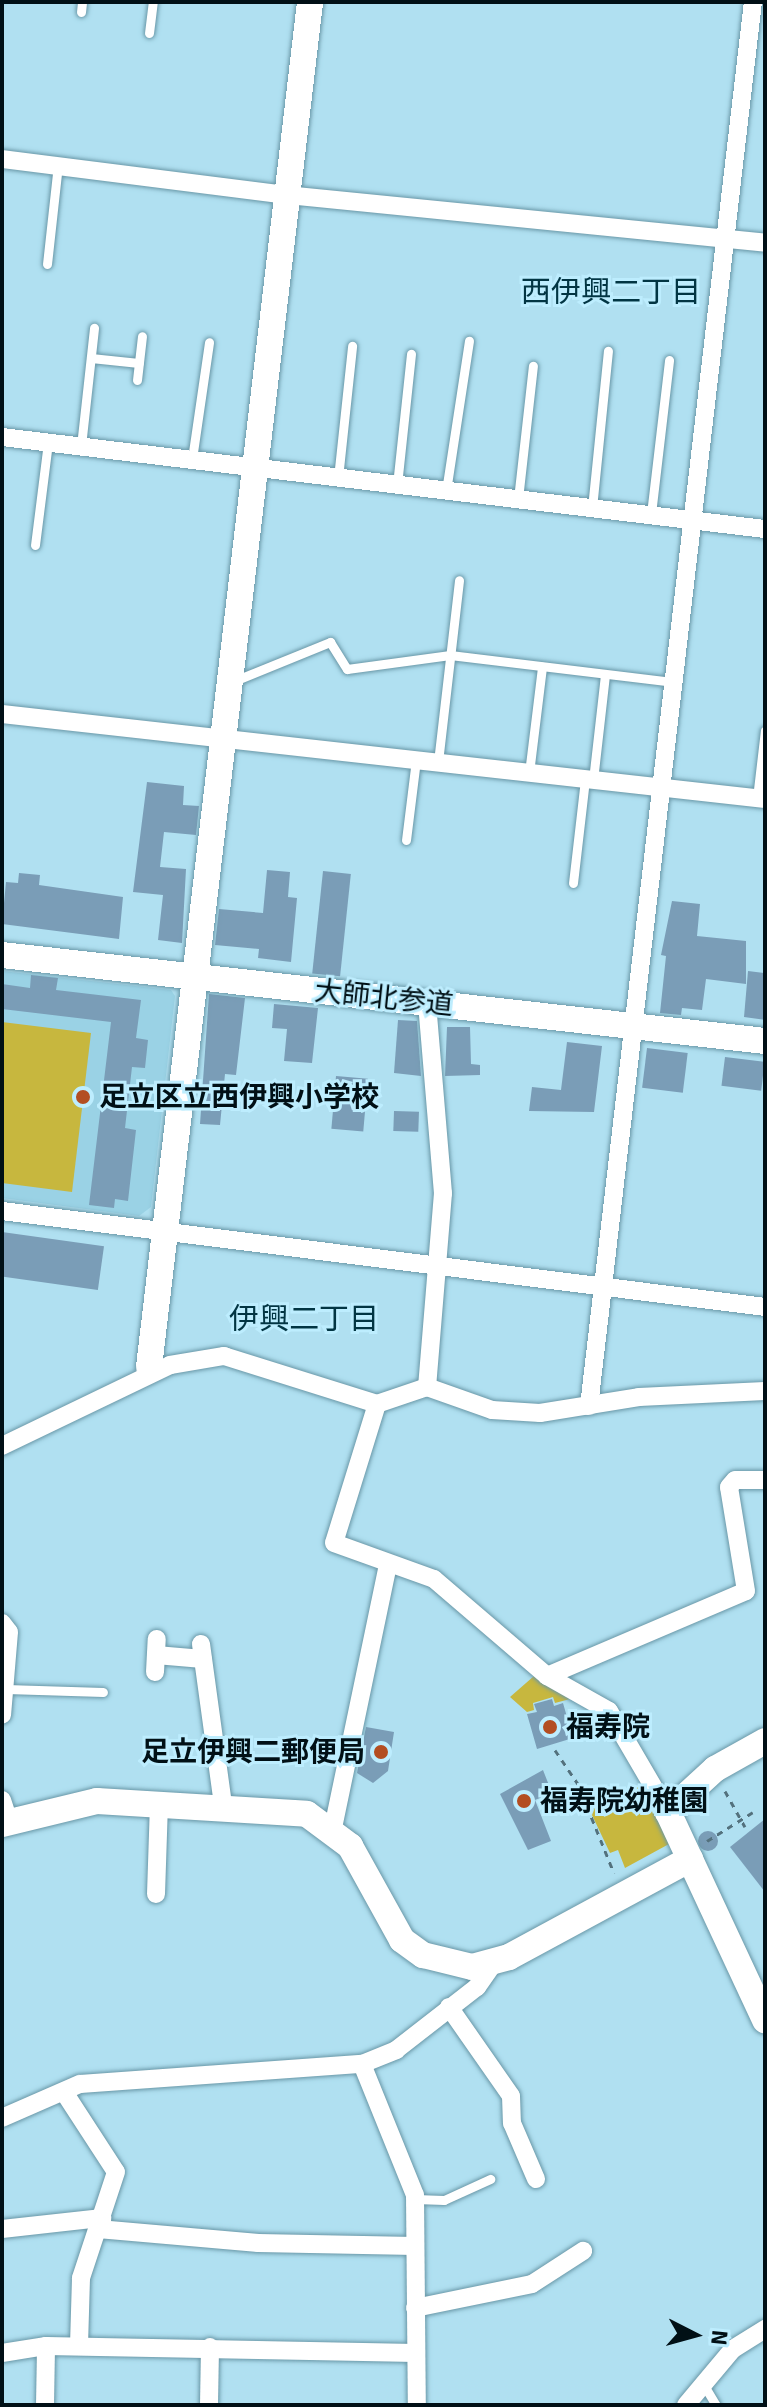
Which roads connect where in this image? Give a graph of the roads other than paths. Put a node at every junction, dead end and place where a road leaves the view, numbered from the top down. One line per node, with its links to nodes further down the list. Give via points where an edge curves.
1 (153, 2): 4 (lane)
2 (310, 2): 7 (street)
3 (753, 2): 8 (street)
4 (149, 33)
5 (2, 159): 6 (street)
6 (58, 165): 7 (street); 10 (lane)
7 (287, 195): 8 (street); 27 (street)
8 (725, 239): 9 (street); 34 (street)
9 (765, 243)
10 (47, 264)
11 (94, 328): 18 (lane)
12 (142, 336): 20 (lane)
13 (469, 341): 30 (lane)
14 (209, 342): 26 (lane)
15 (352, 346): 28 (lane)
16 (608, 351): 32 (lane)
17 (411, 354): 29 (lane)
18 (91, 358): 20 (lane); 25 (lane)
19 (669, 360): 33 (lane)
20 (139, 363): 22 (lane)
21 (533, 366): 31 (lane)
22 (137, 380)
23 (2, 437): 24 (street)
24 (48, 442): 25 (street); 36 (lane)
25 (81, 446): 26 (street)
26 (192, 459): 27 (street)
27 (255, 468): 28 (street); 41 (street)
28 (338, 478): 29 (street)
29 (397, 485): 30 (street)
30 (446, 491): 31 (street)
31 (518, 499): 32 (street)
32 (592, 508): 33 (street)
33 (651, 514): 34 (street)
34 (694, 520): 35 (street); 42 (street)
35 (765, 529)
36 (35, 545)
37 (459, 580): 38 (lane)
38 (450, 655): 39 (lane); 41 (lane, via 347,669 330,642 245,681); 47 (lane)
39 (542, 667): 40 (lane); 48 (lane)
40 (605, 675): 42 (lane); 49 (lane)
41 (231, 680): 45 (street)
42 (674, 682): 50 (street)
43 (2, 714): 45 (street)
44 (765, 730): 51 (lane)
45 (223, 740): 46 (street); 55 (street)
46 (416, 760): 47 (street); 52 (lane)
47 (438, 762): 48 (street)
48 (529, 773): 49 (street)
49 (589, 780): 50 (street); 53 (lane)
50 (661, 788): 51 (street); 57 (street)
51 (761, 798)
52 (406, 840)
53 (573, 883)
54 (2, 955): 55 (street, 大師北参道)
55 (195, 977): 56 (street, 大師北参道); 60 (street)
56 (427, 1003): 57 (street, 大師北参道); 61 (street, via 443,1193)
57 (635, 1026): 58 (street, 大師北参道); 62 (street)
58 (765, 1041)
59 (2, 1211): 60 (street)
60 (163, 1231): 61 (street); 64 (street)
61 (437, 1265): 62 (street); 65 (street)
62 (602, 1287): 63 (street); 68 (street)
63 (765, 1307)
64 (149, 1371): 67 (street, via 224,1356); 69 (street)
65 (427, 1387): 67 (street); 68 (street, via 492,1410 540,1413)
66 (765, 1391): 68 (street, via 639,1397)
67 (377, 1404): 71 (street, via 334,1543)
68 (589, 1406)
69 (2, 1446)
70 (765, 1480): 74 (street, via 735,1480 729,1487 746,1591)
71 (388, 1564): 74 (street, via 434,1579); 83 (street)
72 (2, 1623): 75 (street, via 9,1632)
73 (156, 1656): 80 (street, via 202,1652)
74 (547, 1676): 81 (street, via 609,1711)
75 (6, 1689): 76 (lane); 77 (street)
76 (103, 1692)
77 (2, 1715)
78 (765, 1741): 81 (street, via 713,1771)
79 (159, 1805): 80 (street); 82 (street, via 97,1801); 85 (street)
80 (224, 1811): 83 (street, via 293,1811)
81 (668, 1812): 84 (street)
82 (4, 1816)
83 (333, 1828): 86 (street, via 350,1846 402,1940 451,1964)
84 (692, 1854): 86 (street); 88 (street)
85 (156, 1894)
86 (493, 1964): 87 (street, via 483,1981)
87 (449, 2007): 89 (street, via 396,2050); 93 (street, via 511,2096 512,2123)
88 (765, 2020)
89 (362, 2064): 90 (street, via 332,2071 240,2069 80,2084); 94 (street)
90 (64, 2092): 91 (street); 95 (street, via 116,2172)
91 (2, 2118)
92 (490, 2179): 94 (lane, via 444,2200)
93 (536, 2179)
94 (415, 2199): 97 (street)
95 (100, 2223): 96 (street); 97 (street, via 258,2243); 102 (street, via 81,2278)
96 (2, 2229)
97 (415, 2246): 99 (street)
98 (583, 2251): 99 (street, via 532,2284)
99 (415, 2308): 105 (street)
100 (765, 2329): 106 (street, via 733,2349)
101 (46, 2346): 102 (street); 104 (street); 107 (street)
102 (79, 2346): 103 (street)
103 (210, 2347): 105 (street); 108 (street)
104 (2, 2353)
105 (416, 2353): 109 (street)
106 (705, 2387): 110 (street); 111 (lane)
107 (45, 2405)
108 (209, 2405)
109 (417, 2405)
110 (686, 2405)
111 (716, 2405)

